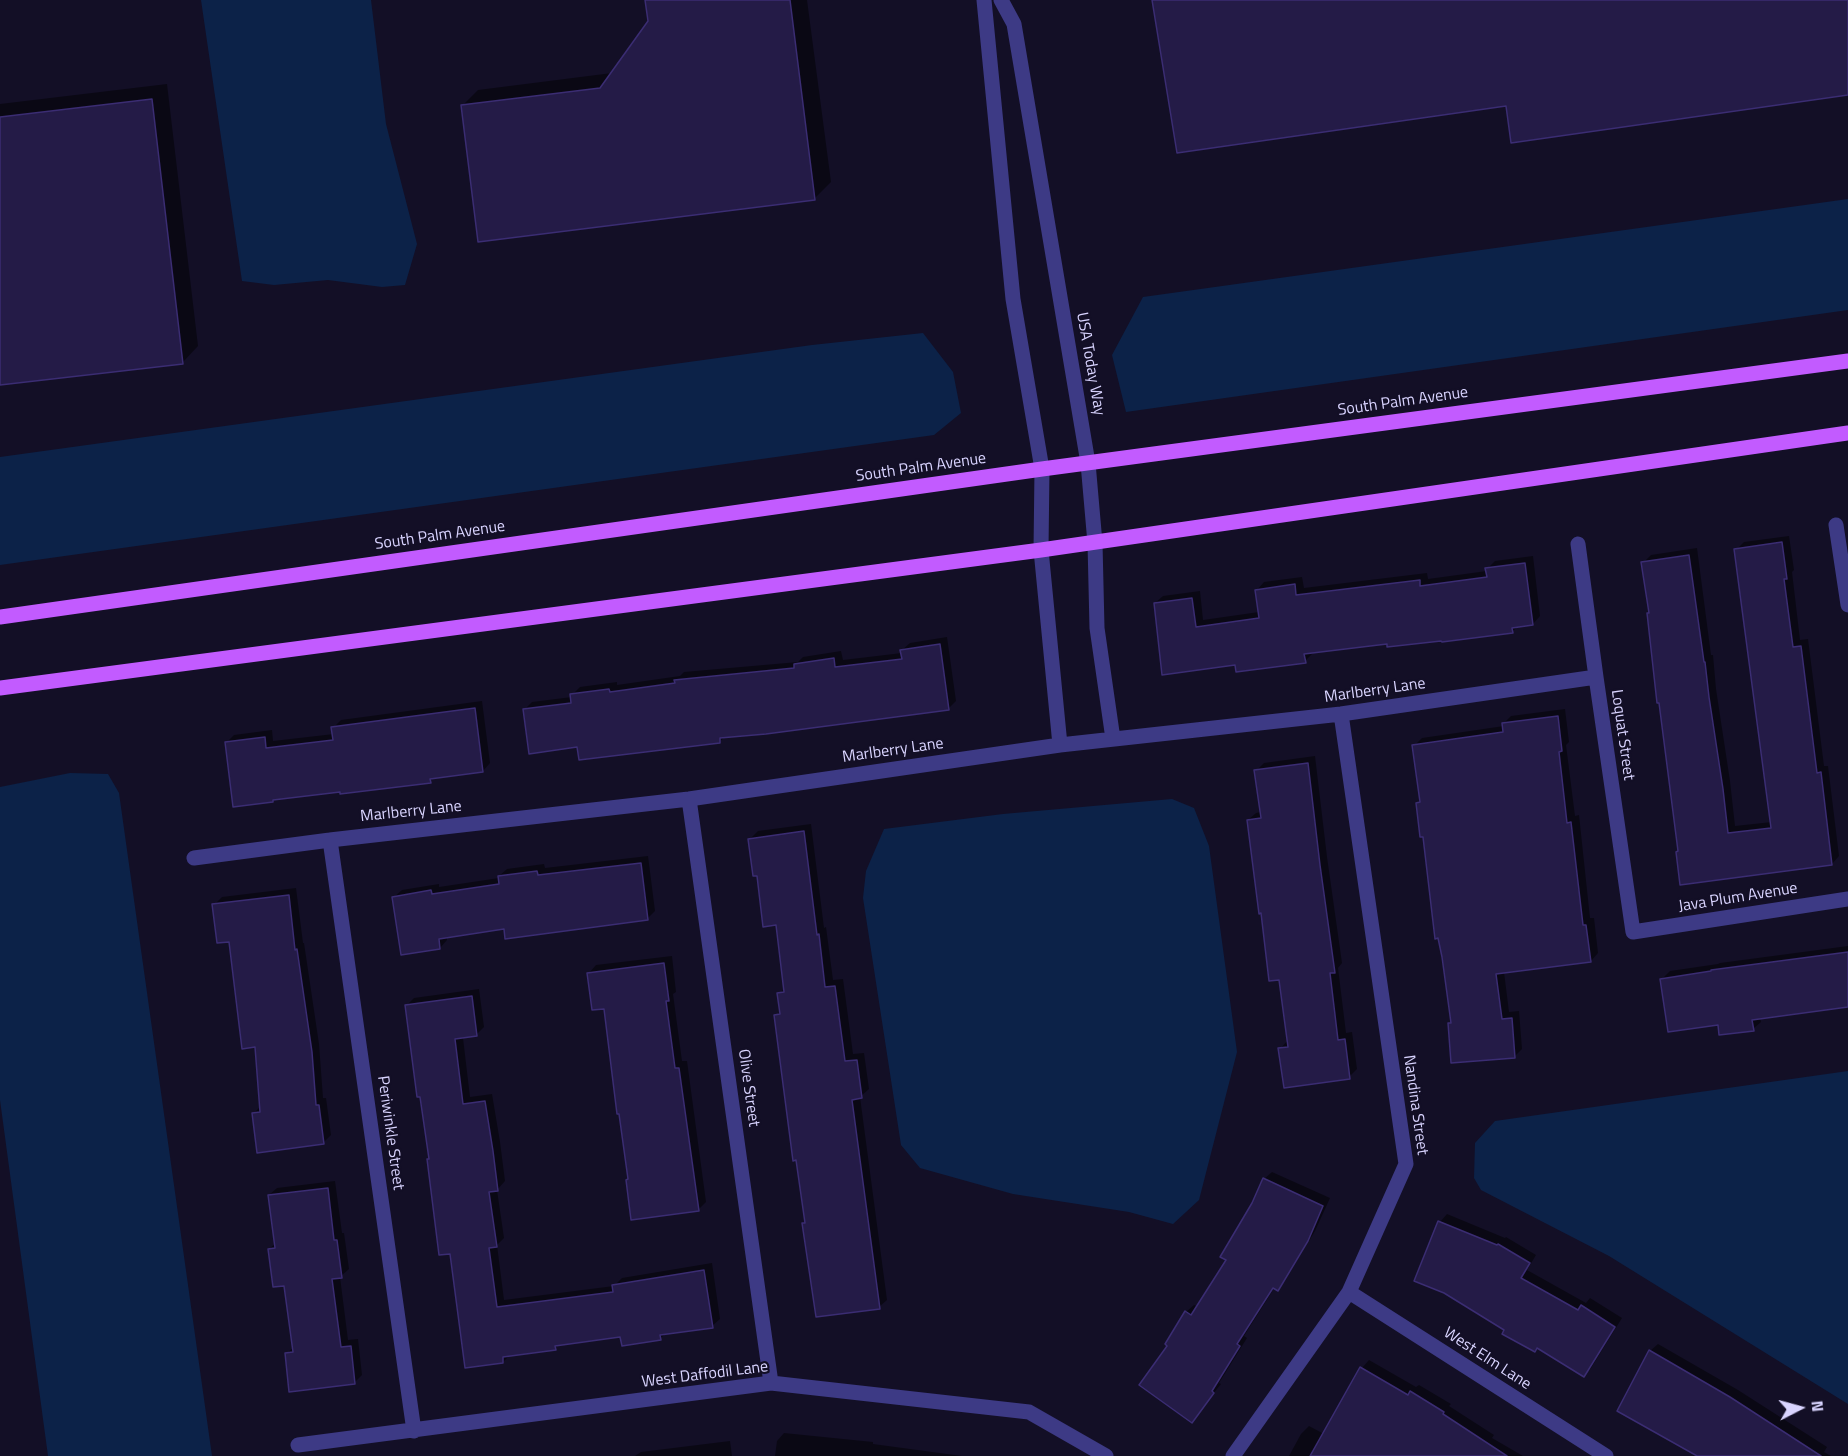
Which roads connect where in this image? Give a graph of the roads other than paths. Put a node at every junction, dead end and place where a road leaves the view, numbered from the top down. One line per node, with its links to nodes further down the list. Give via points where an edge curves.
1 (984, 0): 6 (street, via 1013,299)
2 (1001, 0): 5 (street, USA Today Way, via 1014,24)
3 (1848, 361): 5 (main road, South Palm Avenue)
4 (1848, 433): 8 (main road)
5 (1088, 462): 6 (main road, South Palm Avenue); 8 (street, USA Today Way)
6 (1042, 469): 10 (street); 12 (main road, South Palm Avenue)
7 (1836, 525): 11 (street)
8 (1095, 543): 10 (main road); 16 (street, USA Today Way, via 1096,628)
9 (1578, 544): 13 (street, Loquat Street)
10 (1041, 550): 14 (main road); 17 (street)
11 (1848, 605)
12 (0, 617)
13 (1596, 677): 15 (street, Marlberry Lane); 22 (street, Loquat Street)
14 (0, 688)
15 (1341, 714): 16 (street, Marlberry Lane); 23 (street, Nandina Street, via 1406,1164)
16 (1113, 739): 17 (street, Marlberry Lane)
17 (1060, 745): 18 (street, Marlberry Lane)
18 (689, 799): 19 (street, Marlberry Lane); 24 (street, Olive Street)
19 (330, 840): 20 (street, Marlberry Lane); 25 (street, Periwinkle Street)
20 (194, 858)
21 (1848, 899): 22 (street, Java Plum Avenue)
22 (1633, 932)
23 (1349, 1292): 28 (street, Nandina Street); 29 (street, West Elm Lane)
24 (771, 1383): 25 (street, West Daffodil Lane); 27 (street, West Daffodil Lane, via 1029,1412)
25 (414, 1431): 26 (street, West Daffodil Lane)
26 (298, 1445)
27 (1106, 1456)
28 (1233, 1456)
29 (1606, 1456)

